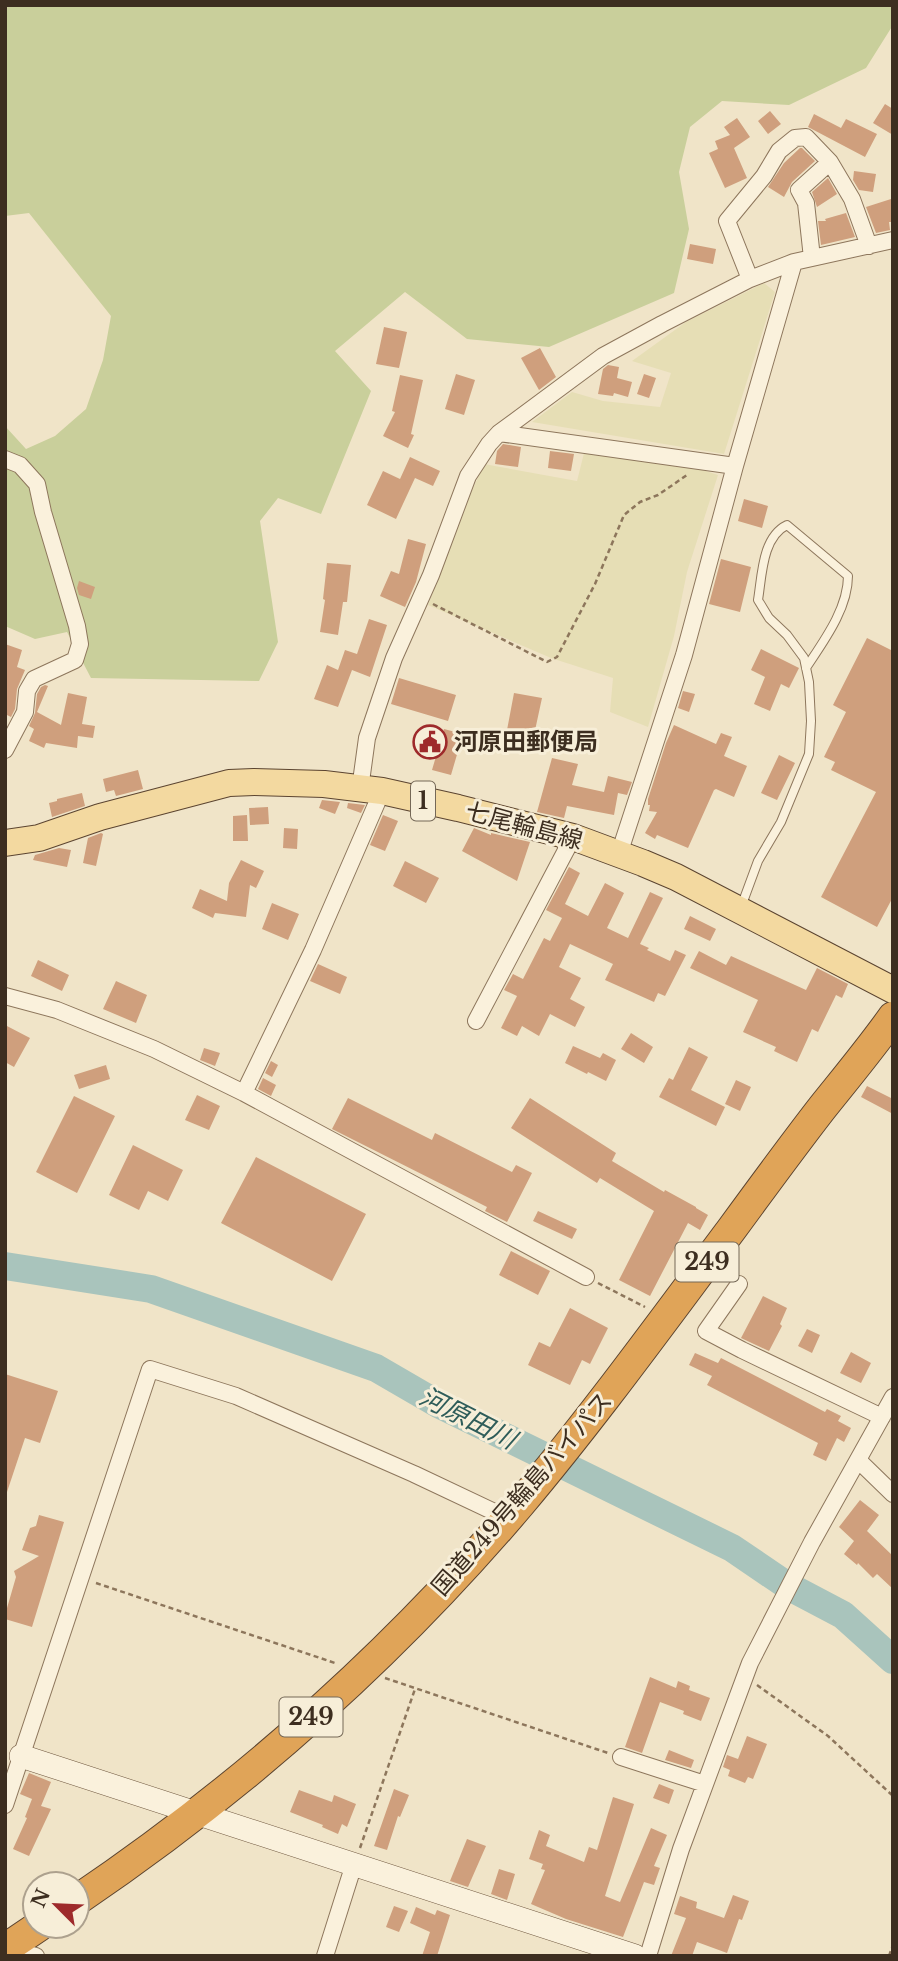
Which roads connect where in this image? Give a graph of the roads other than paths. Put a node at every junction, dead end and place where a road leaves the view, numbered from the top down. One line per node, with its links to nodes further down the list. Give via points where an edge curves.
1 (830, 162): 3 (street, via 852,199); 4 (street, via 799,190 806,203); 6 (street, via 806,137 795,138 779,151 727,220)
2 (893, 240): 3 (street)
3 (869, 246): 4 (street)
4 (812, 258): 5 (street)
5 (794, 262): 6 (street); 9 (street)
6 (750, 279): 7 (street, via 603,356)
7 (499, 433): 9 (street); 12 (street, via 468,476 394,658 367,738)
8 (5, 459): 11 (street, via 20,465 37,484 80,644 75,660 34,679 27,691 25,712)
9 (735, 466): 15 (street, via 684,655)
10 (806, 668): 10 (lane, via 804,658 758,600 767,550 779,529 787,525 848,576 848,590 838,613); 16 (lane, via 809,754 781,822 758,860)
11 (5, 750)
12 (371, 790): 13 (main road, 七尾輪島線 / 1); 14 (main road, 七尾輪島線 / 1, via 302,783 229,783 39,838); 21 (street, via 313,950)
13 (573, 837): 15 (main road, 七尾輪島線 / 1); 20 (street)
14 (5, 843)
15 (620, 854): 16 (main road, 七尾輪島線 / 1)
16 (740, 910): 17 (main road, 七尾輪島線 / 1)
17 (893, 990)
18 (5, 996): 21 (street, via 57,1010 154,1049)
19 (893, 1017): 28 (highway, 国道249号輪島バイパス / 249)
20 (476, 1021)
21 (244, 1093): 22 (street)
22 (586, 1277)
23 (738, 1284): 25 (street, via 706,1331)
24 (893, 1397): 25 (street)
25 (882, 1417): 26 (street)
26 (858, 1460): 27 (street); 31 (street, via 747,1670)
27 (893, 1494)
28 (513, 1512): 29 (street, via 236,1396 150,1369); 33 (highway, 国道249号輪島バイパス / 249, via 362,1671)
29 (21, 1756): 32 (street); 33 (street)
30 (621, 1758): 31 (street)
31 (705, 1784): 38 (street)
32 (5, 1805)
33 (197, 1813): 34 (street); 35 (highway, 国道249号輪島バイパス / 249)
34 (354, 1864): 36 (street); 37 (street)
35 (91, 1890)
36 (325, 1956)
37 (635, 1956)
38 (648, 1956)

